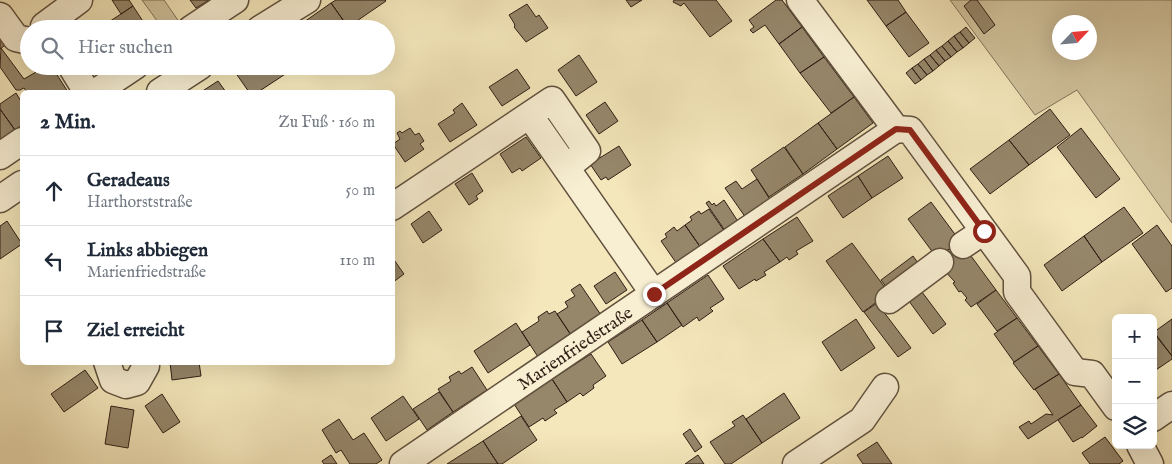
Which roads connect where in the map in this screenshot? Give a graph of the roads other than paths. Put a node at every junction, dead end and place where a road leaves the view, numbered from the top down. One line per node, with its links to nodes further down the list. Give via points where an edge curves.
1 (236, 0): 6 (street)
2 (307, 0): 5 (street)
3 (800, 0): 14 (street)
4 (0, 16): 7 (street)
5 (267, 16)
6 (205, 20)
7 (20, 39)
8 (77, 75): 11 (street)
9 (122, 75): 12 (street)
10 (186, 75): 13 (street)
11 (87, 90)
12 (99, 90)
13 (163, 90)
14 (896, 129): 21 (street, Marienfriedstraße); 26 (street, via 910,130 974,238 1017,276 1017,292 1075,372 1092,374)
15 (20, 142): 16 (street)
16 (0, 156)
17 (20, 185): 18 (street)
18 (0, 199)
19 (395, 205): 21 (street, via 552,100 587,151 566,168)
20 (940, 262): 22 (street)
21 (654, 294): 30 (street, Marienfriedstraße)
22 (889, 300)
23 (108, 365): 24 (street, via 113,380 126,385 137,382)
24 (146, 365)
25 (885, 387): 31 (street, via 862,420)
26 (1114, 404)
27 (1172, 406): 28 (street)
28 (1157, 415)
29 (1142, 449): 32 (street)
30 (415, 461)
31 (796, 464)
32 (1150, 464)

